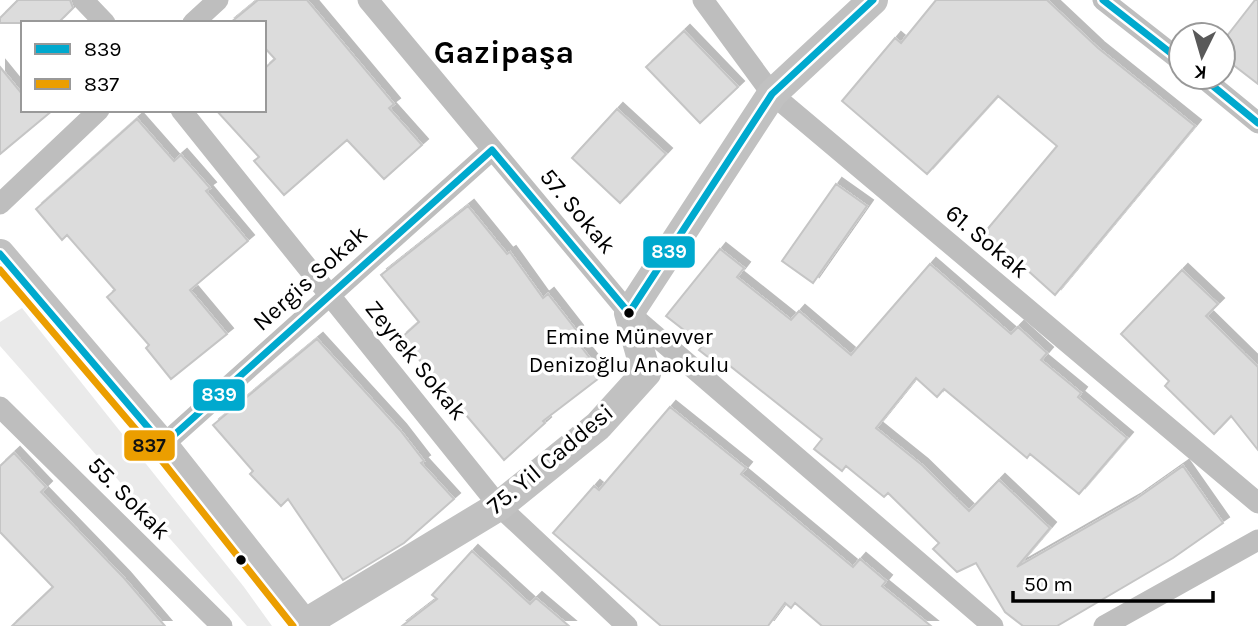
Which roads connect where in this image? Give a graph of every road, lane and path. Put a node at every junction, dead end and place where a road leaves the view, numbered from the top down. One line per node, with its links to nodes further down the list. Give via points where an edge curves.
1 (83, 0): 7 (street)
2 (218, 0): 8 (street)
3 (368, 0): 15 (street, 57. Sokak)
4 (703, 0): 11 (street, 61. Sokak)
5 (873, 0): 11 (street)
6 (1103, 0): 9 (street)
7 (103, 21)
8 (195, 21)
9 (1167, 50)
10 (1219, 91): 14 (street)
11 (772, 94): 19 (street); 22 (street, 61. Sokak)
12 (97, 112): 16 (street)
13 (183, 112): 18 (street, Zeyrek Sokak)
14 (1258, 123)
15 (492, 150): 18 (street, Nergis Sokak); 19 (street, 57. Sokak)
16 (0, 204)
17 (4, 268): 21 (street)
18 (331, 295): 21 (street, Nergis Sokak); 23 (street, Zeyrek Sokak)
19 (629, 313): 23 (street, 75. Yil Caddesi, via 646,373 598,426); 28 (street, 57. Sokak)
20 (0, 407): 26 (street, 55. Sokak)
21 (163, 445): 25 (street)
22 (1258, 503)
23 (499, 506): 25 (street, 75. Yil Caddesi); 27 (street, Zeyrek Sokak)
24 (1258, 540): 29 (street)
25 (305, 625)
26 (222, 626)
27 (627, 626)
28 (993, 626)
29 (1104, 626)

